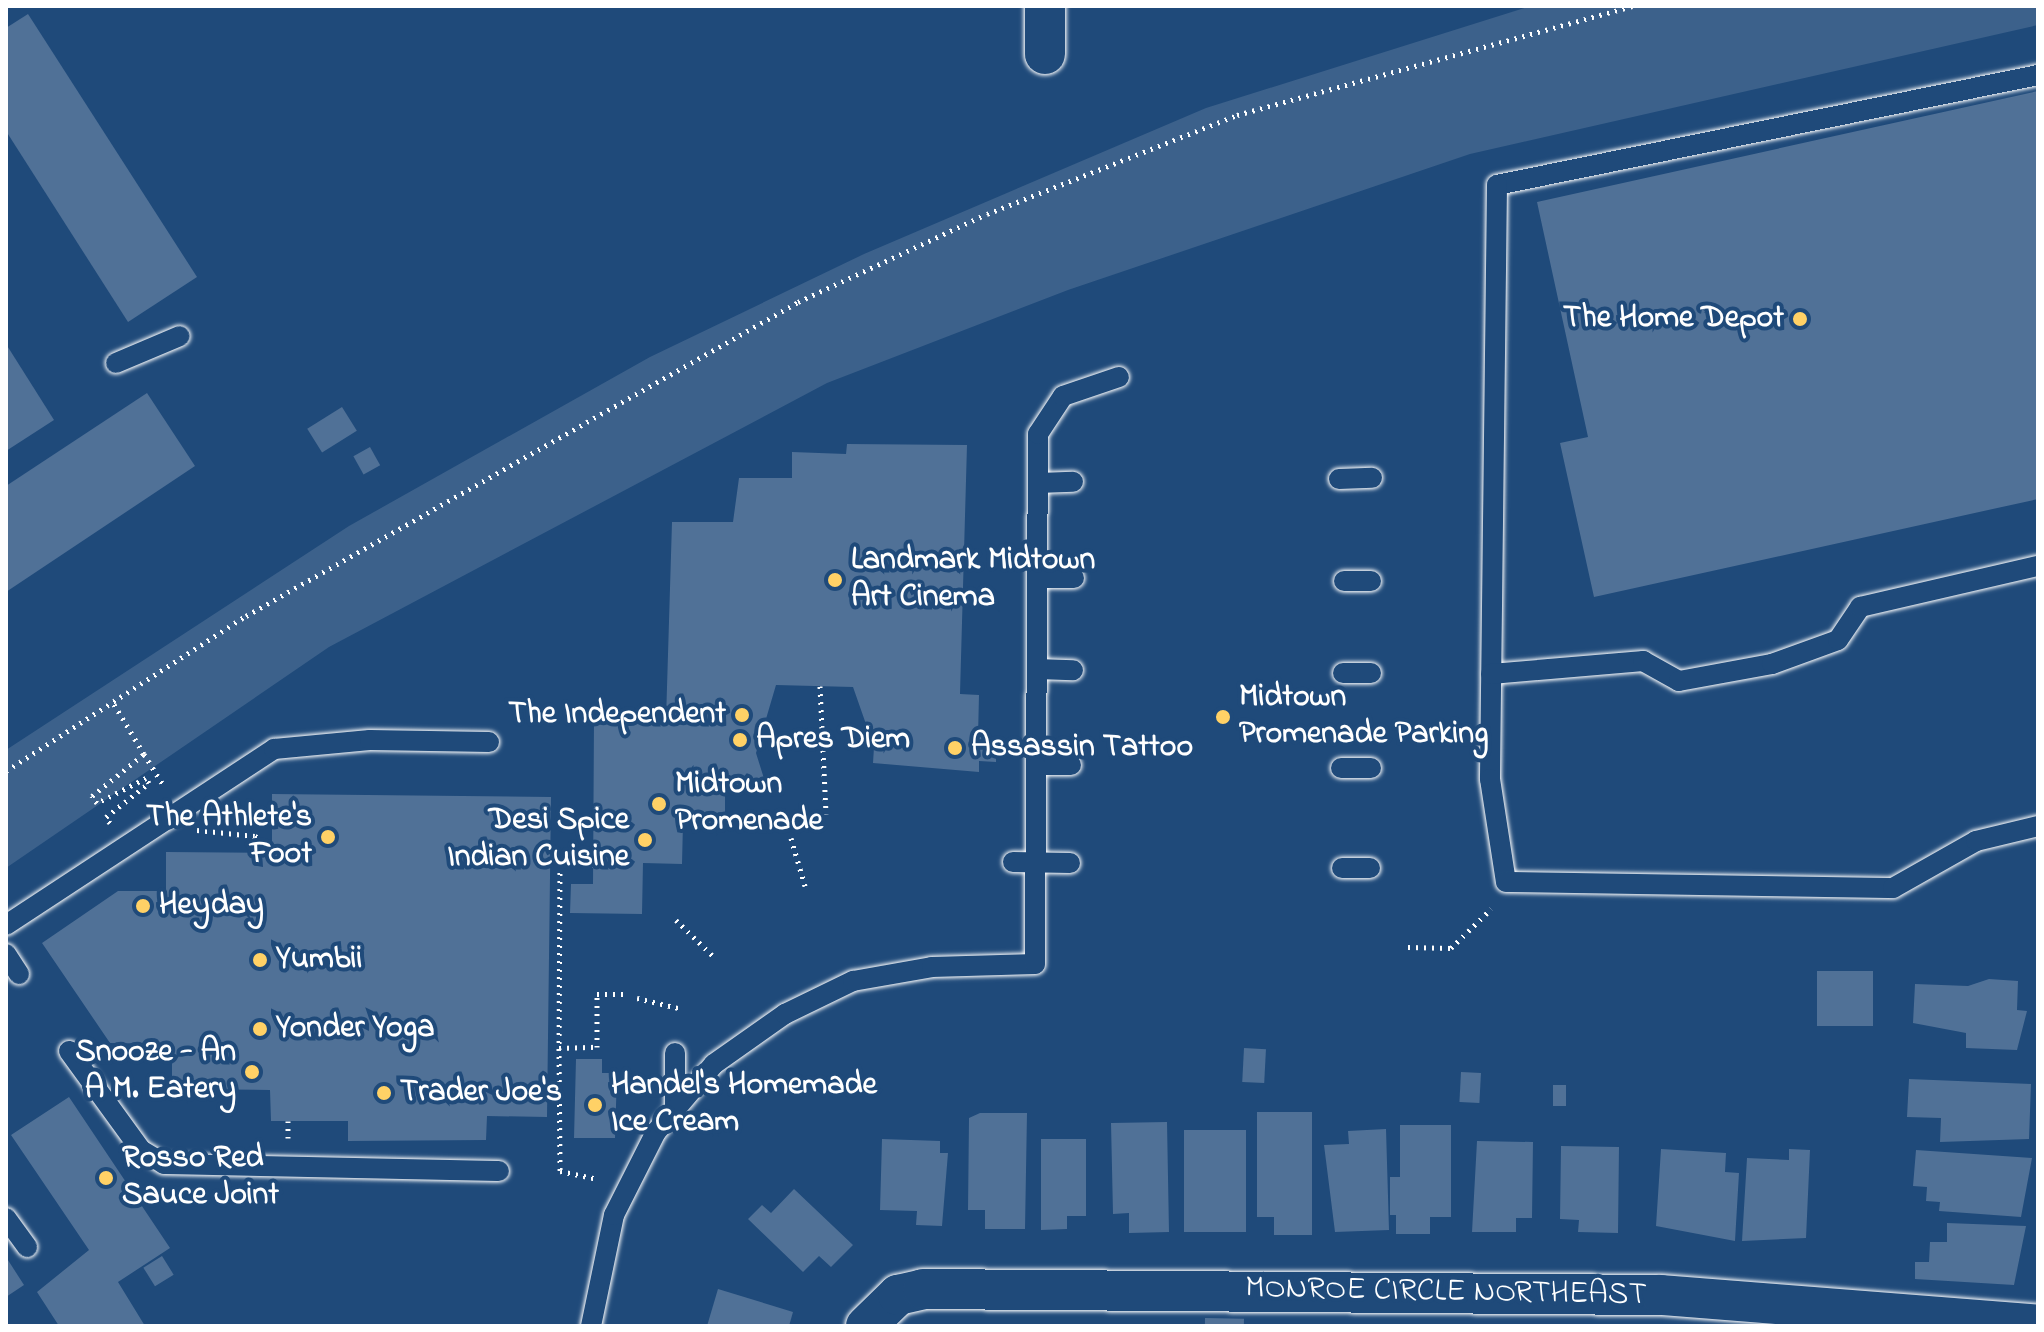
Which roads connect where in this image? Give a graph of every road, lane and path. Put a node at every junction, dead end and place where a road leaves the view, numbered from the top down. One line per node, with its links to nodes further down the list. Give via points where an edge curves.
1 (1045, 6): 3 (street)
2 (1632, 6): 23 (path, via 1237,115 974,220 798,302 676,370 246,616)
3 (1045, 54)
4 (2038, 75): 21 (lane, via 1497,185)
5 (180, 336): 6 (lane)
6 (116, 363)
7 (1119, 377): 11 (lane, via 1063,396 1038,434)
8 (1372, 478): 9 (lane)
9 (1339, 479)
10 (1073, 482): 11 (lane)
11 (1038, 483): 13 (lane)
12 (2038, 566): 21 (lane, via 1860,607 1838,640 1772,664 1679,681 1643,661)
13 (1037, 578): 14 (lane); 17 (lane)
14 (1074, 578)
15 (1344, 581): 16 (lane)
16 (1371, 581)
17 (1037, 669): 18 (lane); 26 (lane)
18 (1073, 670)
19 (1343, 673): 20 (lane)
20 (1371, 673)
21 (1491, 674): 34 (lane, via 1490,779 1506,882 1893,888 1976,841)
22 (820, 686): 33 (path)
23 (112, 701): 25 (path); 30 (path)
24 (489, 742): 45 (lane, via 370,740 274,749)
25 (144, 754): 31 (path, via 166,789); 32 (path, via 92,796 97,803 146,778 149,783 106,817 110,823)
26 (1036, 765): 27 (lane); 37 (lane)
27 (1071, 765)
28 (1341, 768): 29 (lane)
29 (1371, 768)
30 (6, 771)
31 (154, 796)
32 (143, 803)
33 (826, 814)
34 (2038, 826)
35 (791, 838): 42 (path)
36 (1013, 862): 37 (lane)
37 (1035, 862): 38 (lane); 56 (lane, via 1035,964 932,967 853,981 785,1014 714,1064)
38 (1070, 863)
39 (593, 865): 53 (path, via 560,865)
40 (1342, 868): 41 (lane)
41 (1370, 868)
42 (805, 886)
43 (1491, 909): 46 (path, via 1451,948)
44 (676, 920): 48 (path)
45 (6, 925)
46 (1408, 947)
47 (6, 954): 49 (lane)
48 (713, 956)
49 (19, 974)
50 (624, 994): 53 (path, via 597,994 597,1047)
51 (637, 998): 52 (path)
52 (682, 1009)
53 (559, 1048): 60 (path, via 560,1171)
54 (69, 1051): 59 (lane, via 141,1150 164,1164)
55 (675, 1053): 56 (lane)
56 (675, 1110): 65 (lane, via 656,1132 614,1215)
57 (288, 1121): 58 (path)
58 (288, 1138)
59 (499, 1171)
60 (594, 1178)
61 (6, 1218): 62 (lane)
62 (27, 1247)
63 (1361, 1309): 64 (street, MONROE CIRCLE NORTHEAST, via 1661,1295); 66 (street, MONROE CIRCLE NORTHEAST, via 923,1289 898,1295)
64 (2038, 1325)
65 (591, 1326)
66 (866, 1326)

